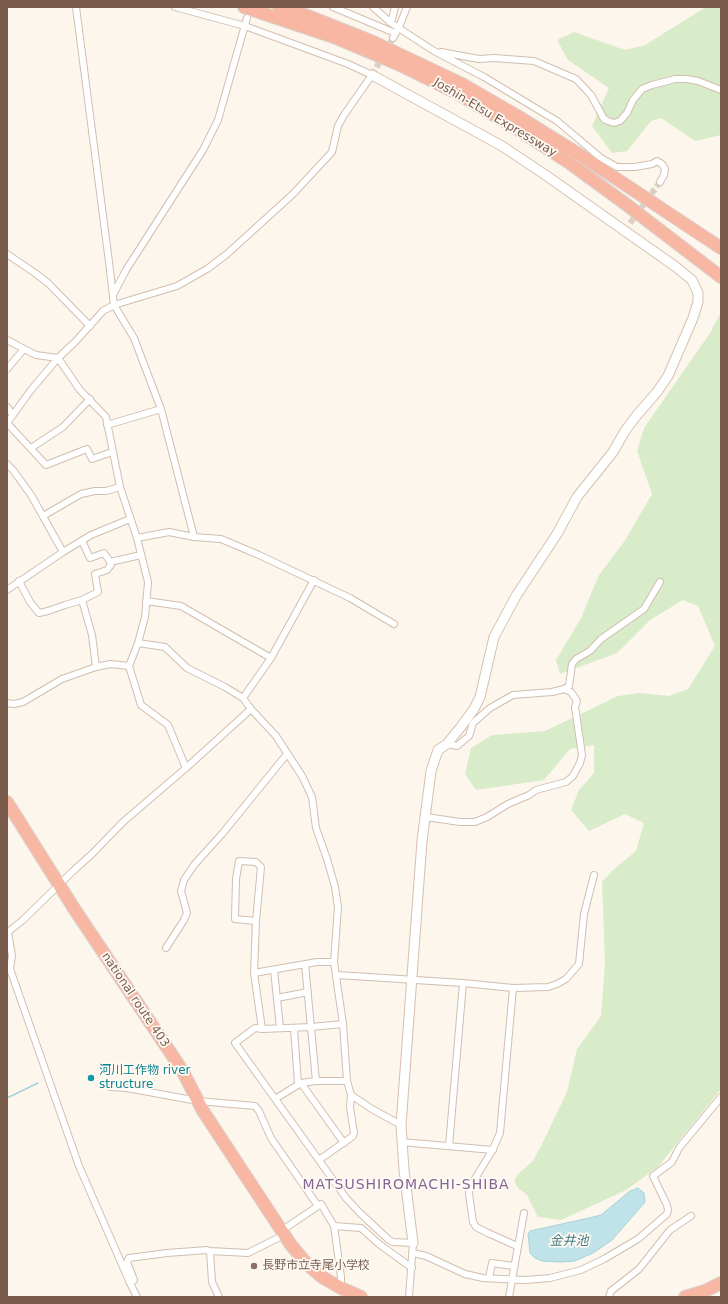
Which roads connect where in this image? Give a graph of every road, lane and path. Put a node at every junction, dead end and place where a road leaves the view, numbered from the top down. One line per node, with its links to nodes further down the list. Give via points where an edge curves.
1 (76, 7): 21 (street)
2 (175, 7): 10 (street)
3 (279, 7): 18 (highway, Joshin-Etsu Expressway, via 371,41 462,84 585,158)
4 (333, 7): 11 (street, via 394,36)
5 (373, 7): 9 (street)
6 (395, 7): 9 (street)
7 (407, 7): 11 (street)
8 (246, 12): 10 (street); 20 (highway, Joshin-Etsu Expressway, via 334,37 398,64 461,95 571,164)
9 (391, 23): 11 (street)
10 (245, 26): 13 (street, via 348,64); 21 (street, via 218,120 203,150 126,270)
11 (399, 28): 12 (street)
12 (434, 51): 14 (street, via 479,59 534,61 576,79 591,95 604,119 614,123 620,121 642,89 652,85 687,79); 15 (street, via 484,77 557,121 601,158 617,167 634,167 657,162 662,164 665,169)
13 (372, 76): 17 (street, via 502,146); 22 (street, via 338,126 332,152 293,194 227,254 177,286)
14 (721, 90)
15 (660, 182)
16 (630, 222): 17 (street)
17 (623, 230): 61 (street, via 692,280 698,293 693,318 668,376 636,415 613,452 577,497 557,534 516,596 494,637 480,697)
18 (721, 248)
19 (7, 254): 23 (street, via 48,283)
20 (721, 277)
21 (113, 295): 22 (street)
22 (114, 305): 23 (street, via 103,311); 30 (street, via 134,338)
23 (90, 326): 26 (street)
24 (7, 340): 25 (street)
25 (24, 349): 26 (street, via 36,355); 27 (street)
26 (58, 358): 28 (street, via 80,390); 31 (street)
27 (7, 369)
28 (90, 399): 33 (street, via 106,417); 34 (street, via 63,427)
29 (7, 407): 31 (street)
30 (161, 409): 33 (street); 40 (street)
31 (13, 414): 32 (street)
32 (7, 423): 34 (street)
33 (108, 425): 35 (street)
34 (31, 448): 35 (street, via 46,465 87,449 92,459)
35 (112, 452): 37 (street)
36 (7, 464): 38 (street, via 31,495)
37 (120, 488): 38 (street, via 81,494); 39 (street)
38 (43, 516): 43 (street)
39 (130, 519): 41 (street); 42 (street)
40 (194, 537): 41 (street, via 169,532); 46 (street, via 221,539)
41 (137, 538): 44 (street)
42 (82, 541): 43 (street); 45 (street, via 90,558 104,553)
43 (62, 552): 47 (street)
44 (141, 555): 45 (street); 51 (street, via 148,582)
45 (110, 562): 50 (street, via 107,570 95,574 98,592)
46 (314, 580): 52 (street); 54 (street)
47 (19, 581): 49 (street); 50 (street, via 39,613)
48 (660, 582): 57 (street, via 644,609 576,659 572,664 569,686)
49 (7, 590)
50 (82, 600): 56 (street, via 92,635)
51 (146, 601): 53 (street, via 145,617); 54 (street, via 180,606)
52 (394, 624)
53 (138, 643): 55 (street); 58 (street, via 165,647 187,668)
54 (271, 658): 58 (street)
55 (129, 666): 56 (street, via 110,664); 63 (street, via 141,705 168,725)
56 (96, 667): 59 (street, via 62,679 23,702)
57 (564, 689): 61 (street, via 514,695 490,708 473,723 469,736 457,746); 65 (street, via 571,692 577,700 575,707 582,755 573,776 566,782 536,790 487,818 475,822)
58 (243, 698): 60 (street)
59 (7, 703)
60 (251, 709): 62 (street, via 276,736); 63 (street)
61 (448, 744): 65 (street, via 438,750 431,771)
62 (287, 754): 69 (street, via 184,880 181,891 186,913); 71 (street, via 312,797 316,828 335,887 338,907)
63 (186, 768): 67 (street, via 123,822)
64 (7, 802): 67 (highway, national route 403)
65 (426, 817): 77 (street)
66 (594, 875): 79 (street, via 584,914 579,964 566,980 557,984 548,987)
67 (59, 884): 73 (street, via 8,932 12,956); 94 (highway, national route 403, via 182,1070)
68 (256, 922): 68 (street, via 261,867 256,862 239,862 235,919); 75 (street)
69 (166, 948)
70 (7, 960): 73 (street)
71 (334, 962): 72 (street); 76 (street)
72 (305, 964): 74 (street); 80 (street)
73 (10, 969): 114 (street, via 79,1166)
74 (274, 970): 75 (street); 81 (street)
75 (254, 973): 86 (street)
76 (337, 975): 77 (street); 82 (street)
77 (412, 980): 78 (street); 95 (street)
78 (463, 983): 79 (street); 98 (street)
79 (512, 988): 99 (street, via 500,1133)
80 (308, 992): 81 (street); 83 (street)
81 (277, 998): 84 (street)
82 (343, 1024): 83 (street); 88 (street)
83 (311, 1027): 85 (street); 87 (street)
84 (280, 1028): 85 (street); 86 (street)
85 (294, 1028): 89 (street)
86 (262, 1029): 93 (street, via 255,1028 235,1043)
87 (316, 1081): 88 (street); 89 (street)
88 (347, 1081): 91 (street)
89 (300, 1084): 93 (street); 97 (street)
90 (111, 1087): 94 (street)
91 (351, 1095): 95 (street); 97 (street, via 354,1136)
92 (721, 1097): 113 (street, via 679,1148 672,1162 654,1176 668,1209 666,1215 629,1245 581,1270 550,1278)
93 (275, 1099): 100 (street)
94 (198, 1101): 101 (street, via 255,1106 274,1142); 105 (highway, national route 403)
95 (401, 1125): 96 (street)
96 (401, 1142): 98 (street); 106 (street)
97 (344, 1143): 100 (street)
98 (449, 1146): 99 (street)
99 (493, 1150): 107 (street, via 470,1187 473,1222 480,1230)
100 (319, 1160): 106 (street, via 346,1198 385,1236 393,1242)
101 (318, 1206): 104 (street, via 321,1204); 105 (street)
102 (524, 1212): 107 (street)
103 (691, 1216): 122 (street, via 670,1230 639,1269 611,1291)
104 (334, 1226): 111 (street, via 361,1228); 116 (street)
105 (283, 1233): 108 (street, via 248,1253); 116 (highway, national route 403, via 314,1271)
106 (413, 1243): 109 (street)
107 (517, 1246): 110 (street)
108 (210, 1251): 114 (street, via 129,1258 126,1262 134,1280); 118 (street, via 212,1282)
109 (413, 1253): 111 (street); 112 (street, via 426,1256 465,1274)
110 (513, 1266): 112 (street, via 492,1263); 113 (street)
111 (412, 1268): 120 (street)
112 (490, 1278): 113 (street)
113 (511, 1279): 121 (street)
114 (130, 1283): 117 (street)
115 (721, 1283): 123 (highway)
116 (341, 1293): 119 (highway, national route 403)
117 (137, 1297)
118 (219, 1297)
119 (361, 1297)
120 (409, 1297)
121 (509, 1297)
122 (609, 1297)
123 (685, 1297)

